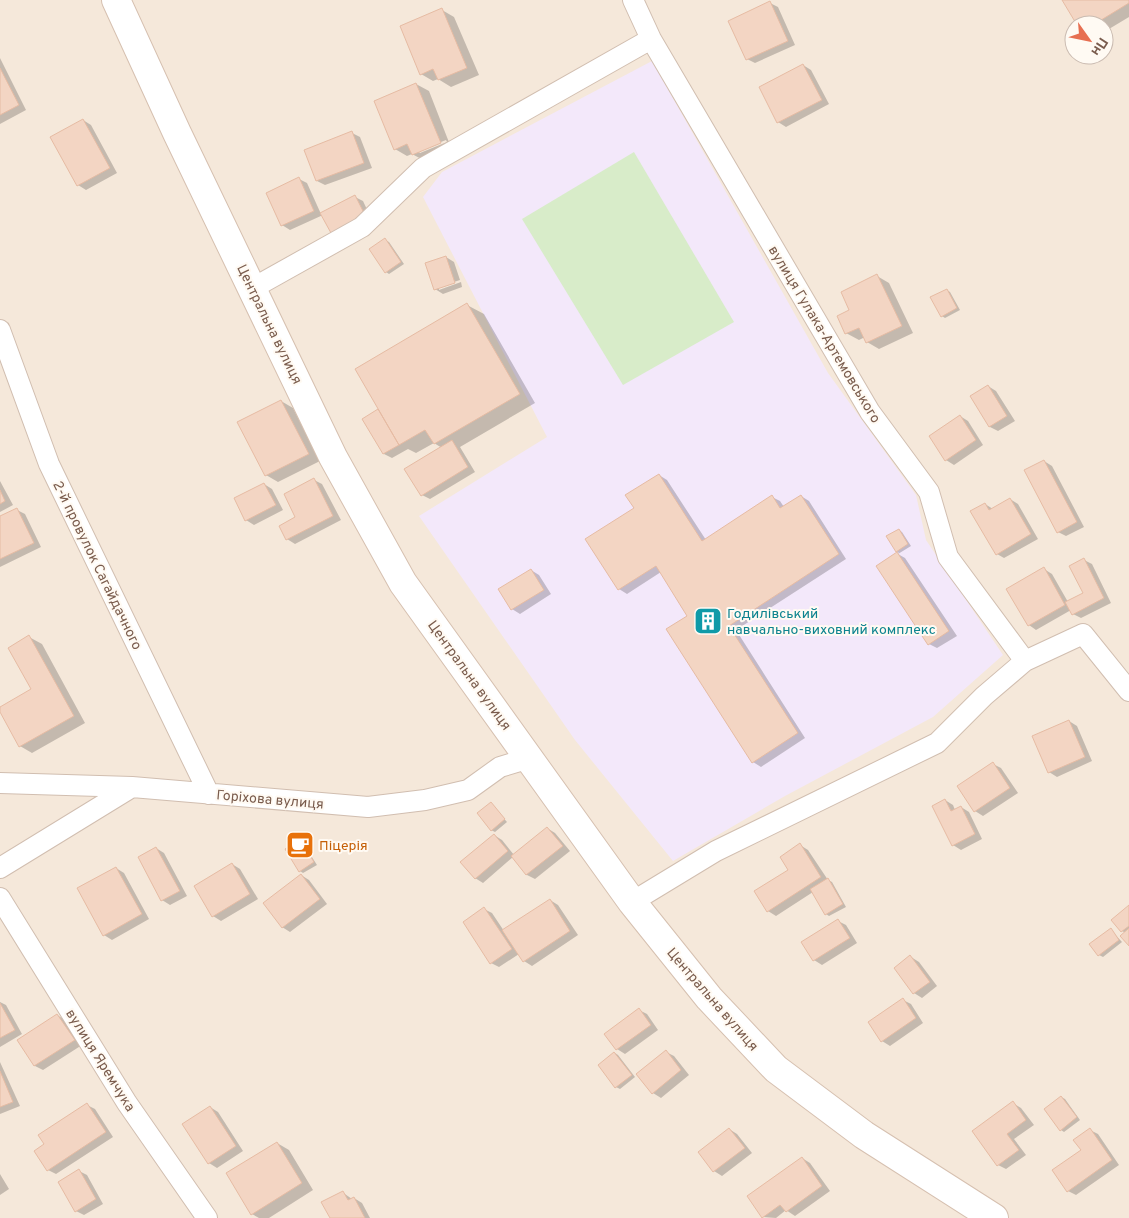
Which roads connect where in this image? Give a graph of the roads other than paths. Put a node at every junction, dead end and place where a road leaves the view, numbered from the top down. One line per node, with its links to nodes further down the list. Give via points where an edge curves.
1 (116, 0): 4 (main road, Центральна вулиця, via 176,133)
2 (633, 0): 3 (street, вулиця Гулака-Артемовського)
3 (651, 39): 4 (street, via 423,168 362,227); 6 (street, вулиця Гулака-Артемовського, via 870,412 929,492 948,557)
4 (253, 288): 8 (main road, Центральна вулиця, via 333,457 403,583)
5 (0, 330): 11 (street, 2-й провулок Сагайдачного, via 49,464)
6 (1024, 661): 7 (street, via 1083,634); 14 (street, via 937,743 716,851)
7 (1129, 691)
8 (530, 758): 11 (street, Горіхова вулиця, via 500,767 468,790 425,800 368,807); 14 (main road, Центральна вулиця)
9 (0, 783): 10 (street, Горіхова вулиця)
10 (132, 787): 11 (street, Горіхова вулиця); 12 (street)
11 (209, 794)
12 (0, 868)
13 (0, 898): 15 (street, вулиця Яремчука, via 127,1103)
14 (632, 902): 16 (main road, Центральна вулиця, via 709,998 776,1070 864,1135)
15 (208, 1218)
16 (994, 1218)

